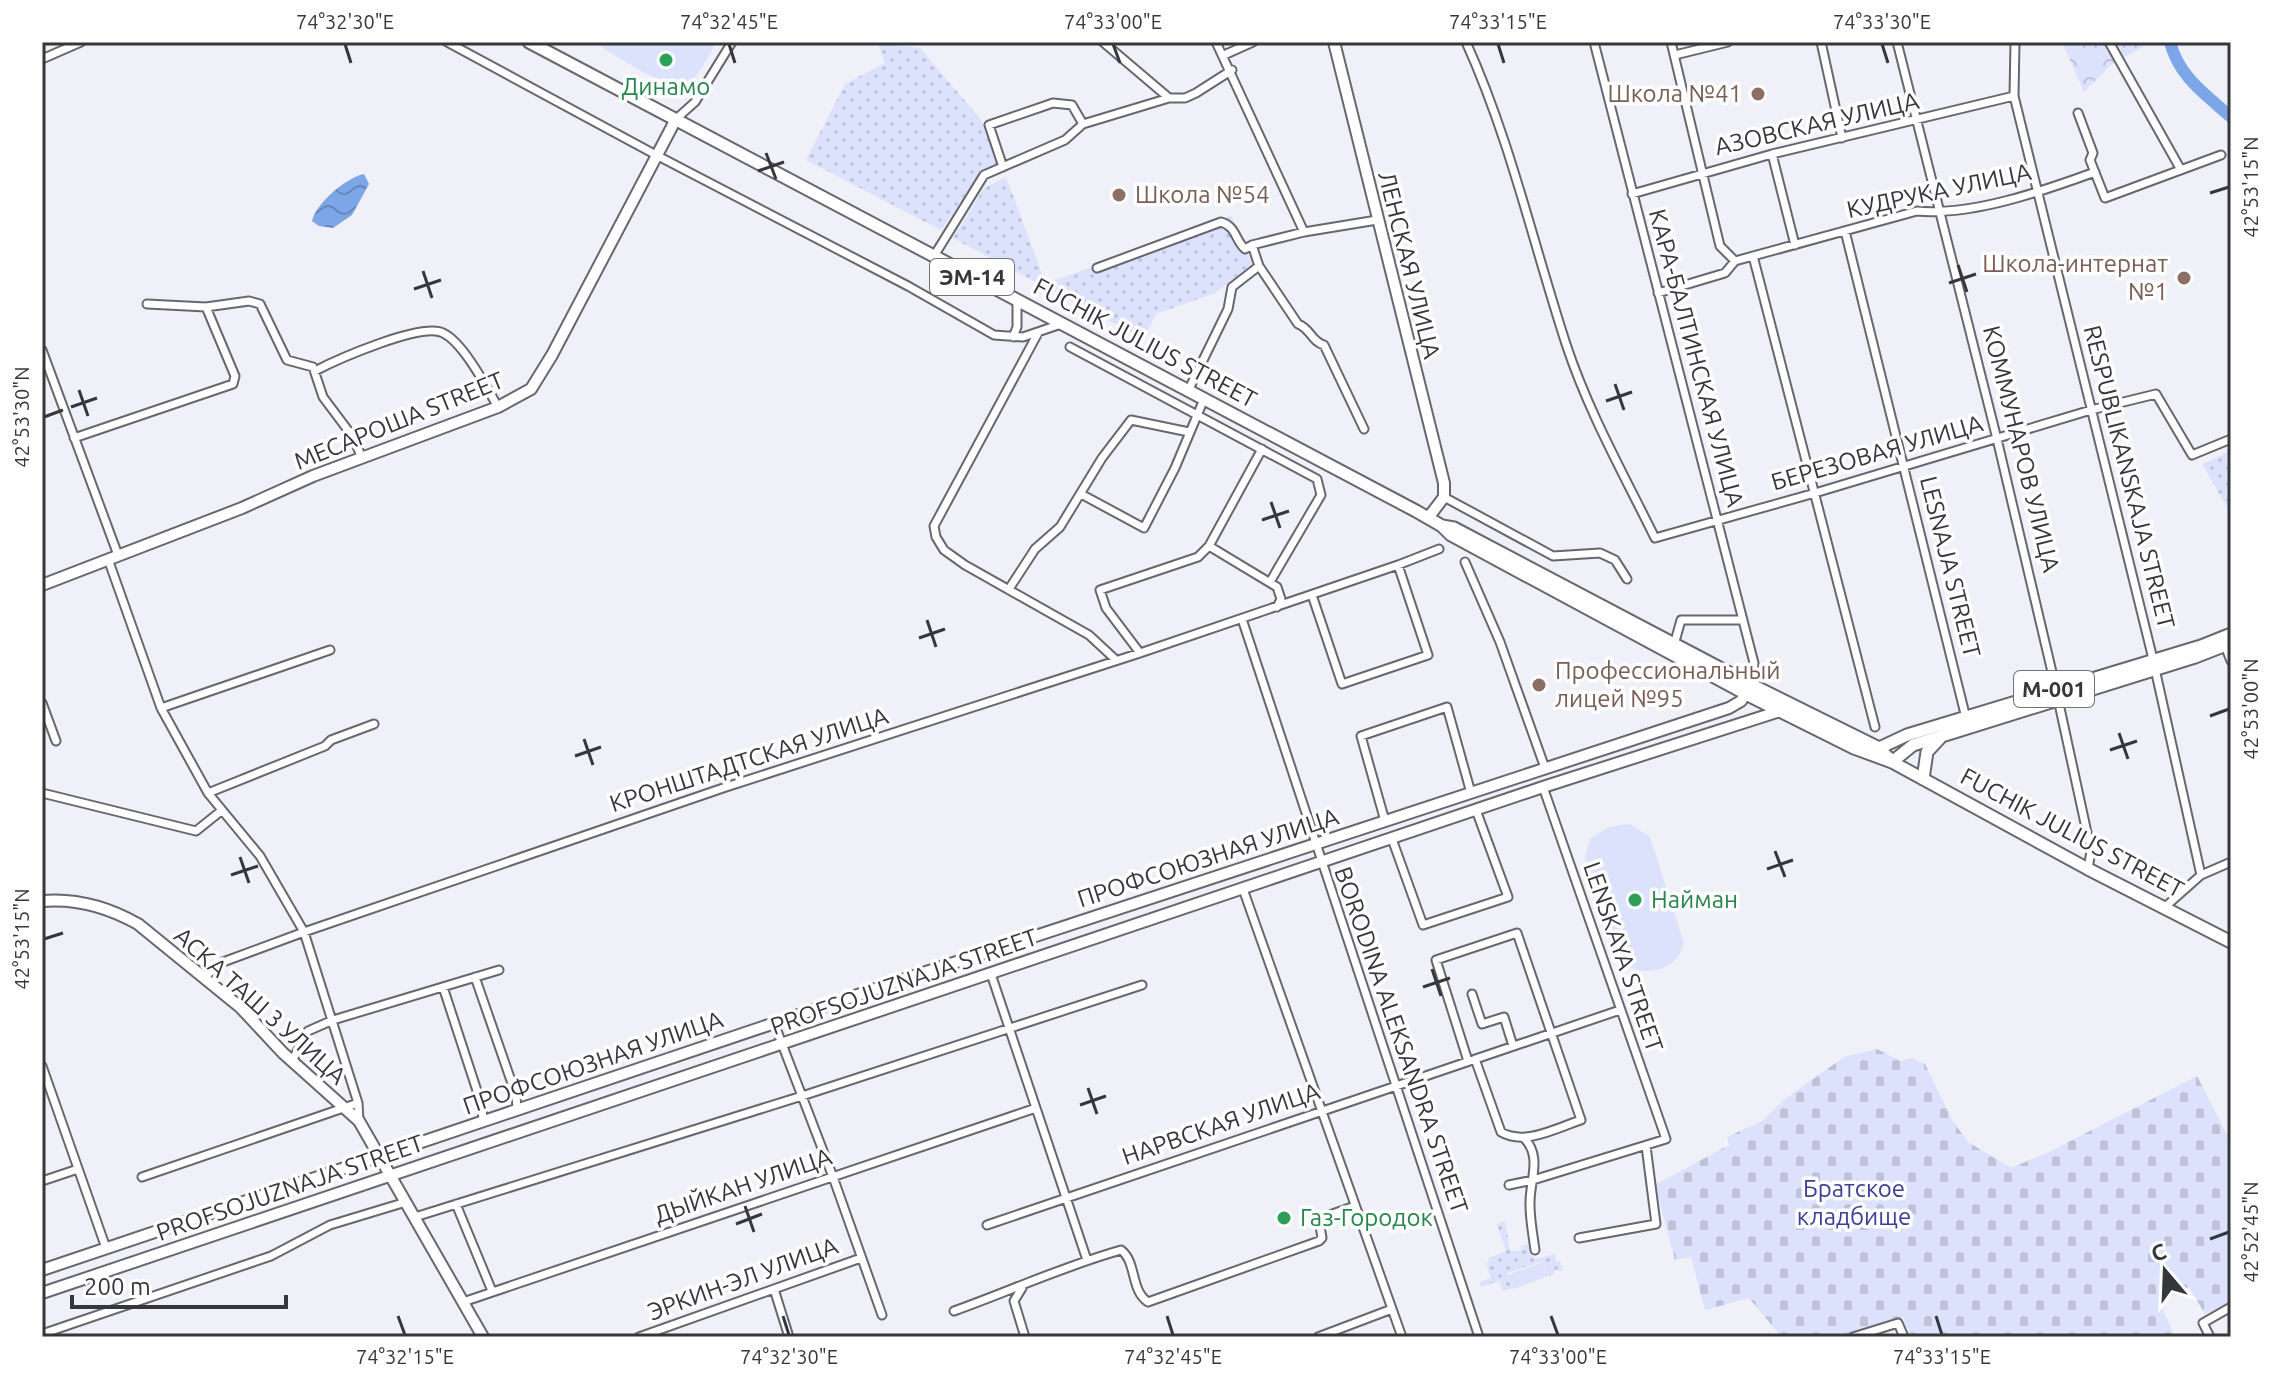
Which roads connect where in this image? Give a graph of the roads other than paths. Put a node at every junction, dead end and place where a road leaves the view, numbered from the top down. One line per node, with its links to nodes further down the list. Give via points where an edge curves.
1 (81, 42): 19 (street)
2 (447, 42): 30 (street)
3 (529, 42): 24 (main road, FUCHIK JULIUS STREET / ЭМ-14)
4 (732, 42): 24 (street, МЕСАРОША STREET, via 695,102)
5 (1103, 42): 22 (street)
6 (1216, 42): 17 (street)
7 (1253, 42): 17 (street)
8 (1334, 42): 38 (street, ЛЕНСКАЯ УЛИЦА)
9 (1466, 42): 75 (street, БЕРЕЗОВАЯ УЛИЦА, via 1510,155 1582,388 1655,538)
10 (1594, 42): 36 (street, КАРА-БАЛТИНСКАЯ УЛИЦА)
11 (1671, 42): 18 (street)
12 (1728, 42): 18 (street)
13 (1821, 42): 27 (street)
14 (1897, 42): 25 (street, КОММУНАРОВ УЛИЦА)
15 (2015, 42): 21 (street, RESPUBLIKANSKAJA STREET)
16 (2109, 42): 32 (street)
17 (1224, 55): 20 (street)
18 (1675, 55): 33 (street)
19 (42, 59)
20 (1232, 70): 22 (street, via 1185,98); 40 (street)
21 (2014, 96): 25 (street, АЗОВСКАЯ УЛИЦА); 35 (street, RESPUBLIKANSKAJA STREET)
22 (1169, 98): 26 (street)
23 (2078, 113): 34 (street)
24 (676, 119): 30 (street, МЕСАРОША STREET); 43 (main road, FUCHIK JULIUS STREET / ЭМ-14)
25 (1916, 121): 27 (street, АЗОВСКАЯ УЛИЦА); 37 (street, КОММУНАРОВ УЛИЦА)
26 (1083, 124): 31 (street, via 1065,140); 31 (street, via 1072,105 1053,103 989,125)
27 (1842, 138): 28 (street, АЗОВСКАЯ УЛИЦА)
28 (1772, 154): 33 (street, АЗОВСКАЯ УЛИЦА); 42 (street)
29 (2221, 155): 32 (street)
30 (658, 156): 54 (street, via 994,335); 60 (street, МЕСАРОША STREET, via 531,389)
31 (1003, 167): 43 (street, via 984,175)
32 (2181, 170): 34 (street, via 2105,198)
33 (1702, 172): 36 (street, АЗОВСКАЯ УЛИЦА); 45 (street, via 1720,246)
34 (2095, 172): 35 (street, КУДРУКА УЛИЦА)
35 (2038, 192): 37 (street, КУДРУКА УЛИЦА); 61 (street, RESPUBLIKANSKAJA STREET)
36 (1632, 194): 48 (street, КАРА-БАЛТИНСКАЯ УЛИЦА)
37 (1940, 213): 39 (street, КУДРУКА УЛИЦА, via 1917,211); 66 (street, КОММУНАРОВ УЛИЦА)
38 (1377, 220): 40 (street); 73 (street, ЛЕНСКАЯ УЛИЦА)
39 (1845, 231): 42 (street, КУДРУКА УЛИЦА); 70 (street, LESNAJA STREET)
40 (1304, 232): 41 (street)
41 (1252, 245): 46 (street); 47 (street, via 1242,247 1234,230 1221,222)
42 (1795, 245): 44 (street, КУДРУКА УЛИЦА)
43 (934, 256): 49 (main road, FUCHIK JULIUS STREET / ЭМ-14)
44 (1753, 256): 45 (street, КУДРУКА УЛИЦА); 71 (street)
45 (1735, 261): 48 (street, КУДРУКА УЛИЦА, via 1725,273)
46 (1259, 266): 58 (street, via 1232,287 1228,309); 63 (street, via 1298,324 1324,345)
47 (1097, 268)
48 (1658, 293): 75 (street, КАРА-БАЛТИНСКАЯ УЛИЦА)
49 (1017, 300): 52 (main road, FUCHIK JULIUS STREET / ЭМ-14); 54 (street)
50 (147, 304): 51 (street)
51 (206, 307): 57 (street, via 255,301 287,360); 65 (street, via 235,376 233,384)
52 (1061, 324): 53 (street); 58 (main road, FUCHIK JULIUS STREET / ЭМ-14)
53 (1038, 333): 54 (street); 85 (street, via 934,526 944,550)
54 (1013, 337)
55 (1070, 347): 62 (street)
56 (42, 350): 65 (street)
57 (315, 371): 60 (street, via 345,355 421,330 440,331 476,368); 69 (street, via 323,397)
58 (1188, 391): 59 (main road, FUCHIK JULIUS STREET / ЭМ-14)
59 (1204, 399): 62 (street); 74 (main road, FUCHIK JULIUS STREET / ЭМ-14)
60 (498, 407): 69 (street, МЕСАРОША STREET)
61 (2091, 410): 66 (street, БЕРЕЗОВАЯ УЛИЦА); 67 (street, БЕРЕЗОВАЯ УЛИЦА, via 2156,394 2192,455); 97 (street, RESPUBLIKANSKAJA STREET)
62 (1197, 414): 64 (street); 68 (street)
63 (1364, 429)
64 (1189, 432): 72 (street, via 1131,420); 72 (street, via 1144,528)
65 (74, 438): 79 (street)
66 (1997, 439): 70 (street, БЕРЕЗОВАЯ УЛИЦА); 99 (street, КОММУНАРОВ УЛИЦА)
67 (2231, 439)
68 (1262, 449): 77 (street); 84 (street, via 1317,479 1321,495)
69 (362, 458): 79 (street, МЕСАРОША STREET)
70 (1905, 466): 71 (street, БЕРЕЗОВАЯ УЛИЦА); 103 (street, LESNAJA STREET)
71 (1815, 493): 75 (street, БЕРЕЗОВАЯ УЛИЦА); 105 (street)
72 (1081, 494): 85 (street)
73 (1444, 497): 74 (street); 82 (street, via 1553,556 1600,553 1615,560)
74 (1428, 518): 76 (main road, FUCHIK JULIUS STREET / ЭМ-14)
75 (1719, 519): 89 (street, КАРА-БАЛТИНСКАЯ УЛИЦА)
76 (1442, 526): 92 (main road, FUCHIK JULIUS STREET); 98 (main road, FUCHIK JULIUS STREET)
77 (1209, 546): 84 (street); 94 (street, via 1198,557 1100,590 1106,608)
78 (1439, 549): 81 (street, КРОНШТАДТСКАЯ УЛИЦА)
79 (113, 557): 83 (street, МЕСАРОША STREET); 101 (street)
80 (1465, 562): 110 (street)
81 (1398, 565): 86 (street, КРОНШТАДТСКАЯ УЛИЦА); 86 (street, via 1428,655 1342,684)
82 (1627, 579)
83 (43, 581)
84 (1270, 582): 87 (street, via 1280,592)
85 (1009, 589): 95 (street, via 1089,635)
86 (1312, 595): 87 (street, КРОНШТАДТСКАЯ УЛИЦА)
87 (1277, 607): 88 (street, КРОНШТАДТСКАЯ УЛИЦА)
88 (1242, 619): 94 (street, КРОНШТАДТСКАЯ УЛИЦА); 120 (street, BORODINA ALEKSANDRA STREET)
89 (1743, 620): 92 (street, via 1681,620); 98 (street, КАРА-БАЛТИНСКАЯ УЛИЦА, via 1754,663)
90 (2231, 634): 97 (main road, М-001)
91 (2228, 644): 96 (street); 97 (main road, М-001)
92 (1674, 645): 98 (main road, FUCHIK JULIUS STREET)
93 (330, 650): 101 (street)
94 (1140, 653): 95 (street, КРОНШТАДТСКАЯ УЛИЦА)
95 (1116, 660): 128 (street, КРОНШТАДТСКАЯ УЛИЦА)
96 (2231, 661)
97 (2154, 664): 99 (main road, М-001); 124 (street, RESPUBLIKANSKAJA STREET)
98 (1749, 690): 102 (main road, FUCHIK JULIUS STREET); 108 (main road, FUCHIK JULIUS STREET); 110 (street, ПРОФСОЮЗНАЯ УЛИЦА, via 1729,708)
99 (2057, 693): 103 (main road, М-001); 123 (street, КОММУНАРОВ УЛИЦА, via 2091,851)
100 (42, 703): 107 (street)
101 (161, 708): 114 (street)
102 (1780, 711): 108 (main road, FUCHIK JULIUS STREET); 112 (street, PROFSOJUZNAJA STREET)
103 (1967, 722): 106 (main road, М-001); 108 (main road, М-001)
104 (374, 724): 114 (street)
105 (1875, 727)
106 (1943, 735): 109 (main road, М-001, via 1905,749); 111 (main road, via 1927,752)
107 (56, 741)
108 (1874, 751): 109 (main road, FUCHIK JULIUS STREET)
109 (1892, 762): 111 (main road, FUCHIK JULIUS STREET)
110 (1545, 768): 115 (street, ПРОФСОЮЗНАЯ УЛИЦА)
111 (1923, 779): 123 (main road, FUCHIK JULIUS STREET)
112 (1543, 787): 116 (street, PROFSOJUZNAJA STREET); 137 (street, LENSKAYA STREET)
113 (42, 793): 117 (street, via 196,831)
114 (208, 793): 117 (street)
115 (1471, 793): 118 (street, ПРОФСОЮЗНАЯ УЛИЦА); 118 (street, via 1447,707 1361,736)
116 (1476, 810): 119 (street, PROFSOJUZNAJA STREET); 119 (street, via 1508,897 1423,925)
117 (221, 811): 128 (street, via 260,856)
118 (1385, 821): 120 (street, ПРОФСОЮЗНАЯ УЛИЦА)
119 (1392, 839): 122 (street, PROFSOJUZNAJA STREET)
120 (1315, 844): 122 (street, BORODINA ALEKSANDRA STREET); 139 (street, ПРОФСОЮЗНАЯ УЛИЦА)
121 (2231, 862): 124 (street)
122 (1321, 863): 125 (street, PROFSOJUZNAJA STREET); 148 (street, BORODINA ALEKSANDRA STREET)
123 (2088, 869): 127 (main road, FUCHIK JULIUS STREET)
124 (2201, 875): 127 (street)
125 (1243, 889): 131 (street, PROFSOJUZNAJA STREET); 154 (street)
126 (42, 901): 132 (street, АСКА ТАШ 3 УЛИЦА, via 62,899 120,913)
127 (2165, 907): 129 (main road, FUCHIK JULIUS STREET)
128 (304, 932): 132 (street, КРОНШТАДТСКАЯ УЛИЦА, via 223,962); 138 (street)
129 (2231, 942)
130 (499, 970): 133 (street)
131 (991, 974): 140 (street); 142 (street, PROFSOJUZNAJA STREET)
132 (204, 977): 145 (street, АСКА ТАШ 3 УЛИЦА)
133 (475, 977): 135 (street); 153 (street)
134 (1142, 985): 140 (street)
135 (443, 987): 138 (street); 156 (street)
136 (1472, 994): 143 (street, via 1482,1024 1504,1017)
137 (1620, 1010): 141 (street, НАРВСКАЯ УЛИЦА); 158 (street, LENSKAYA STREET, via 1666,1139)
138 (333, 1020): 145 (street, via 308,1031); 150 (street)
139 (774, 1023): 142 (street); 153 (street, ПРОФСОЮЗНАЯ УЛИЦА)
140 (1009, 1026): 149 (street); 152 (street)
141 (1551, 1033): 143 (street, НАРВСКАЯ УЛИЦА); 144 (street, via 1517,933 1436,960); 157 (street, via 1581,1120)
142 (781, 1045): 149 (street); 161 (street, PROFSOJUZNAJA STREET)
143 (1513, 1046): 144 (street, НАРВСКАЯ УЛИЦА)
144 (1472, 1060): 148 (street, НАРВСКАЯ УЛИЦА); 157 (street, via 1501,1132)
145 (292, 1061): 151 (street, АСКА ТАШ 3 УЛИЦА)
146 (42, 1066): 147 (street)
147 (45, 1086): 160 (street)
148 (1396, 1086): 154 (street, НАРВСКАЯ УЛИЦА); 196 (street, BORODINA ALEKSANDRA STREET)
149 (802, 1096): 163 (street); 169 (street)
150 (358, 1103): 151 (street); 155 (street)
151 (343, 1108): 155 (street, АСКА ТАШ 3 УЛИЦА); 162 (street)
152 (1036, 1108): 163 (street, ДЫЙКАН УЛИЦА); 167 (street)
153 (517, 1109): 156 (street, ПРОФСОЮЗНАЯ УЛИЦА)
154 (1321, 1111): 167 (street, НАРВСКАЯ УЛИЦА); 170 (street)
155 (359, 1121): 159 (street, АСКА ТАШ 3 УЛИЦА)
156 (483, 1121): 159 (street, ПРОФСОЮЗНАЯ УЛИЦА)
157 (1524, 1138): 164 (street, via 1533,1151)
158 (1646, 1146): 164 (street); 173 (street, via 1656,1224)
159 (380, 1156): 161 (street, АСКА ТАШ 3 УЛИЦА); 174 (street, ПРОФСОЮЗНАЯ УЛИЦА)
160 (78, 1169): 165 (street); 174 (street)
161 (388, 1176): 168 (street, АСКА ТАШ 3 УЛИЦА); 182 (street, PROFSOJUZNAJA STREET)
162 (142, 1177)
163 (833, 1177): 176 (street); 181 (street, ДЫЙКАН УЛИЦА)
164 (1533, 1180): 166 (street); 175 (street)
165 (42, 1181)
166 (1509, 1185)
167 (1067, 1197): 172 (street, НАРВСКАЯ УЛИЦА); 177 (street)
168 (406, 1202): 171 (street, АСКА ТАШ 3 УЛИЦА); 188 (street, via 330,1225 271,1256)
169 (456, 1204): 171 (street); 181 (street)
170 (1355, 1206): 177 (street, via 1319,1220 1319,1241 1148,1302 1139,1295 1124,1251); 185 (street)
171 (415, 1217): 183 (street, АСКА ТАШ 3 УЛИЦА)
172 (987, 1225)
173 (1579, 1238)
174 (106, 1248): 178 (street, ПРОФСОЮЗНАЯ УЛИЦА)
175 (1535, 1250)
176 (861, 1258): 180 (street, ЭРКИН-ЭЛ УЛИЦА); 187 (street)
177 (1087, 1260): 179 (street)
178 (42, 1270)
179 (1024, 1287): 186 (street); 193 (street, via 1014,1301)
180 (774, 1289): 191 (street, ЭРКИН-ЭЛ УЛИЦА); 192 (street)
181 (492, 1291): 183 (street, ДЫЙКАН УЛИЦА)
182 (42, 1293)
183 (463, 1302): 190 (street, АСКА ТАШ 3 УЛИЦА)
184 (2231, 1307): 199 (street, via 2203,1323)
185 (1392, 1309): 194 (street); 195 (street)
186 (954, 1311)
187 (882, 1315)
188 (42, 1334)
189 (1865, 1335): 197 (street); 198 (street, via 1898,1323)
190 (483, 1337)
191 (639, 1337)
192 (789, 1337)
193 (1025, 1337)
194 (1318, 1337)
195 (1402, 1337)
196 (1479, 1337)
197 (1853, 1337)
198 (1904, 1337)
199 (2210, 1337)

